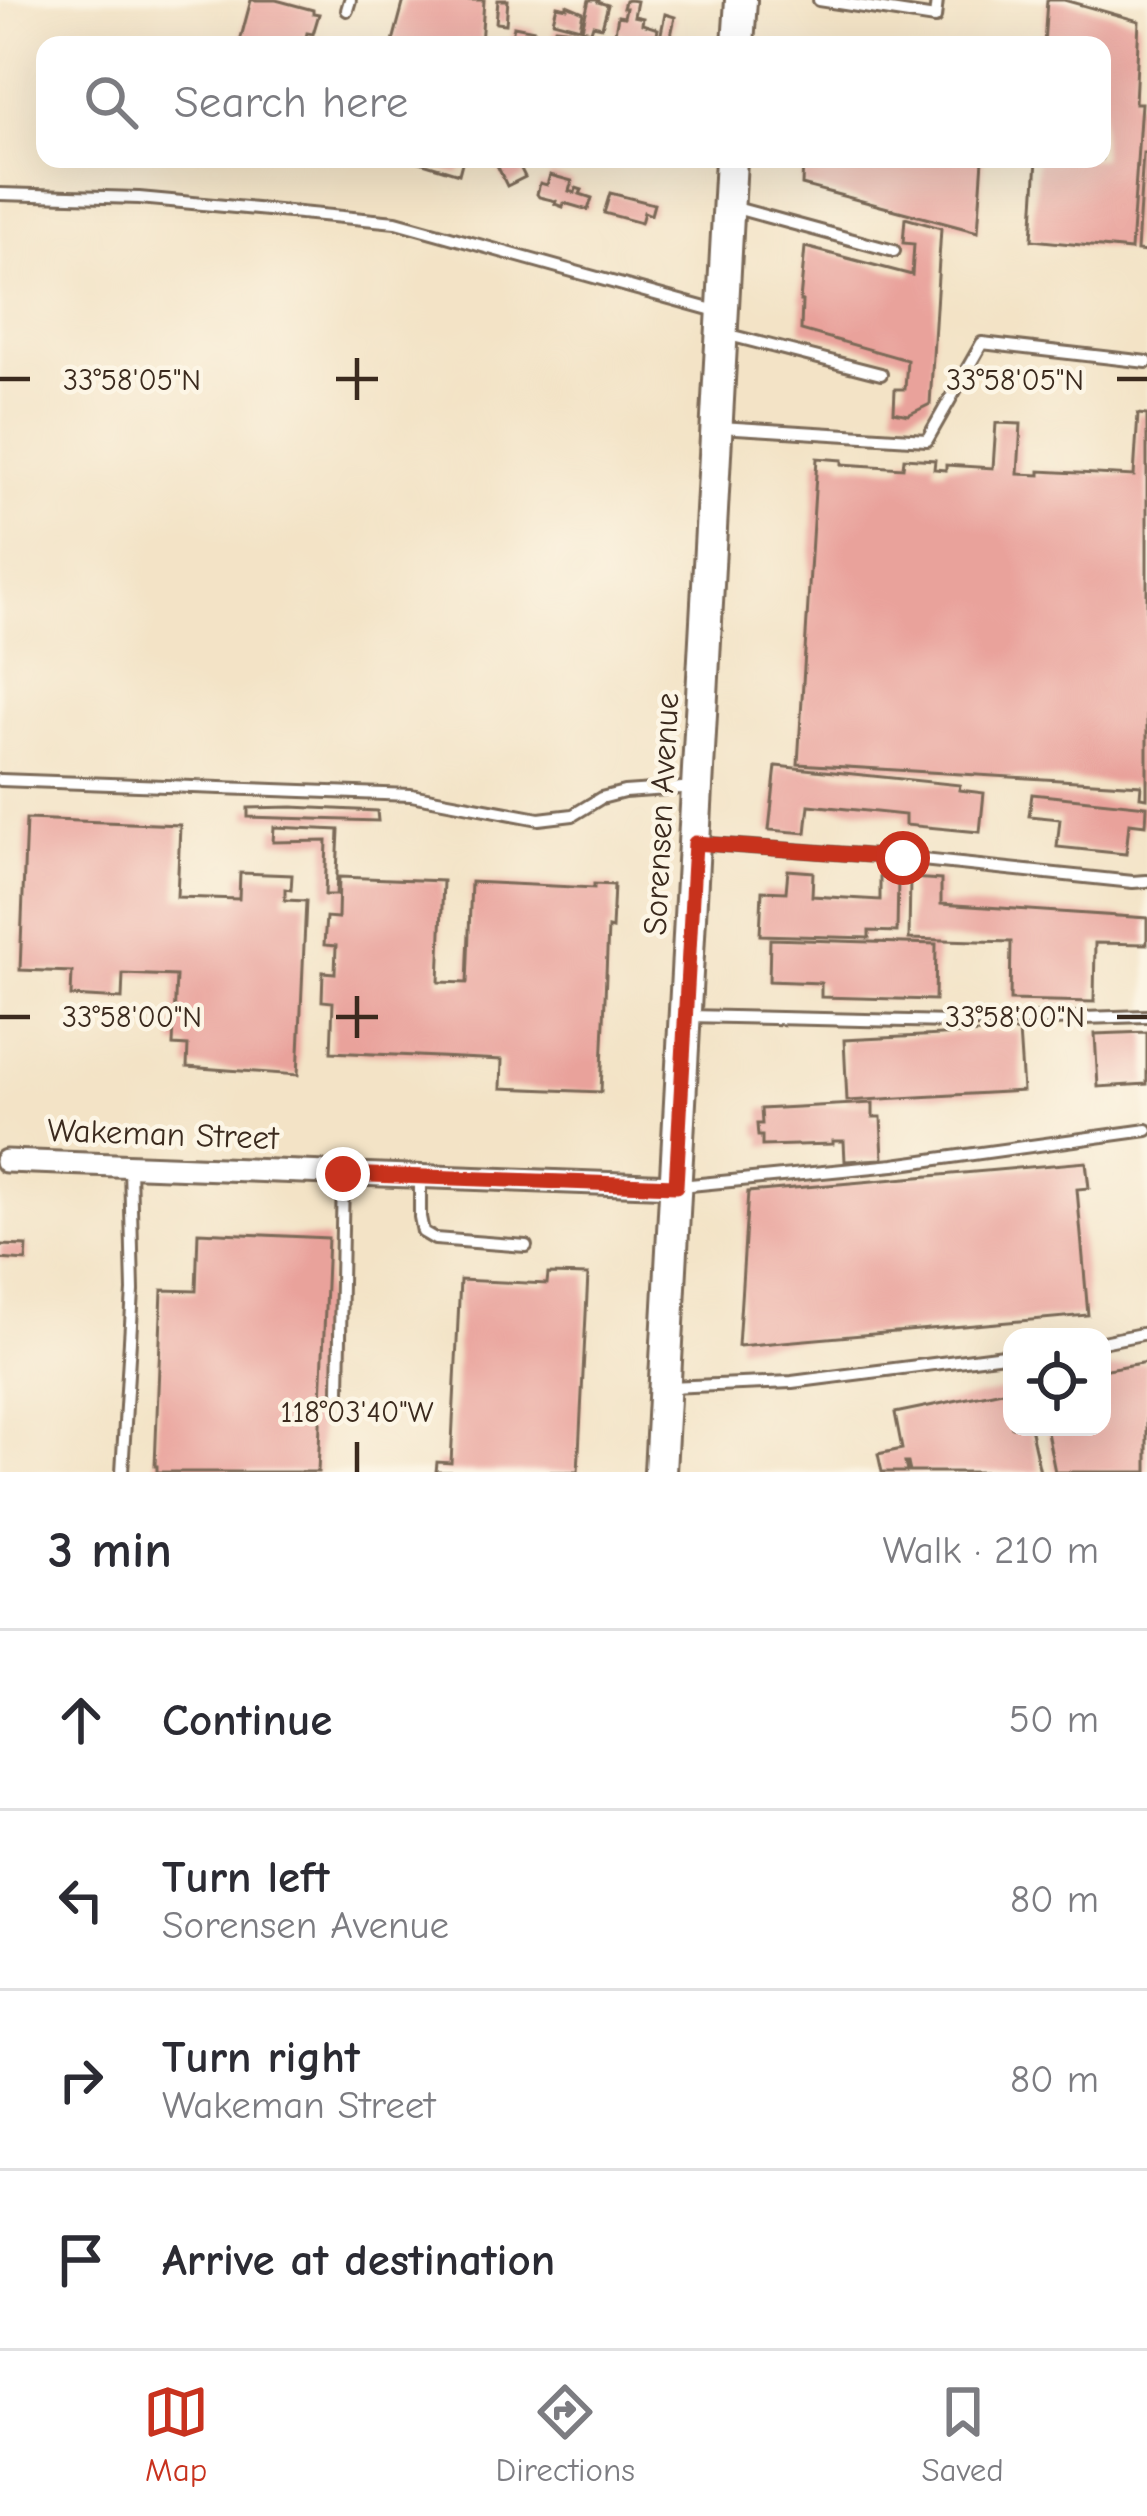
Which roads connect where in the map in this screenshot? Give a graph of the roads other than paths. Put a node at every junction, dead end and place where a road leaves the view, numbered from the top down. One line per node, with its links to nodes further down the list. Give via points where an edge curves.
1 (741, 0): 4 (street)
2 (820, 0): 3 (lane, via 935,18)
3 (937, 0)
4 (739, 36)
5 (731, 168): 7 (street, Sorensen Avenue)
6 (0, 194): 9 (lane, via 396,222)
7 (729, 206): 8 (lane); 9 (street, Sorensen Avenue)
8 (894, 251)
9 (723, 323): 11 (lane); 12 (street, Sorensen Avenue)
10 (1147, 362): 12 (lane, via 982,343 927,440)
11 (881, 374)
12 (717, 427): 14 (street, Sorensen Avenue)
13 (0, 780): 14 (lane, via 411,795 539,819 574,815 624,792)
14 (698, 787): 15 (street, Sorensen Avenue)
15 (695, 843): 16 (lane); 17 (street, Sorensen Avenue)
16 (1147, 881)
17 (686, 1016): 18 (lane); 24 (street, Sorensen Avenue)
18 (1147, 1016)
19 (1147, 1130): 24 (lane)
20 (3, 1158): 21 (street, Wakeman Street)
21 (130, 1166): 22 (street, Wakeman Street); 31 (lane, via 133,1291)
22 (343, 1174): 23 (street, Wakeman Street); 30 (lane)
23 (421, 1177): 24 (street, Wakeman Street); 25 (lane, via 423,1232)
24 (676, 1186): 29 (street, Sorensen Avenue)
25 (526, 1246)
26 (1147, 1334): 27 (lane)
27 (1111, 1340)
28 (1003, 1355): 29 (lane, via 792,1382)
29 (665, 1387): 32 (street, Sorensen Avenue)
30 (339, 1391)
31 (122, 1472)
32 (660, 1472)

